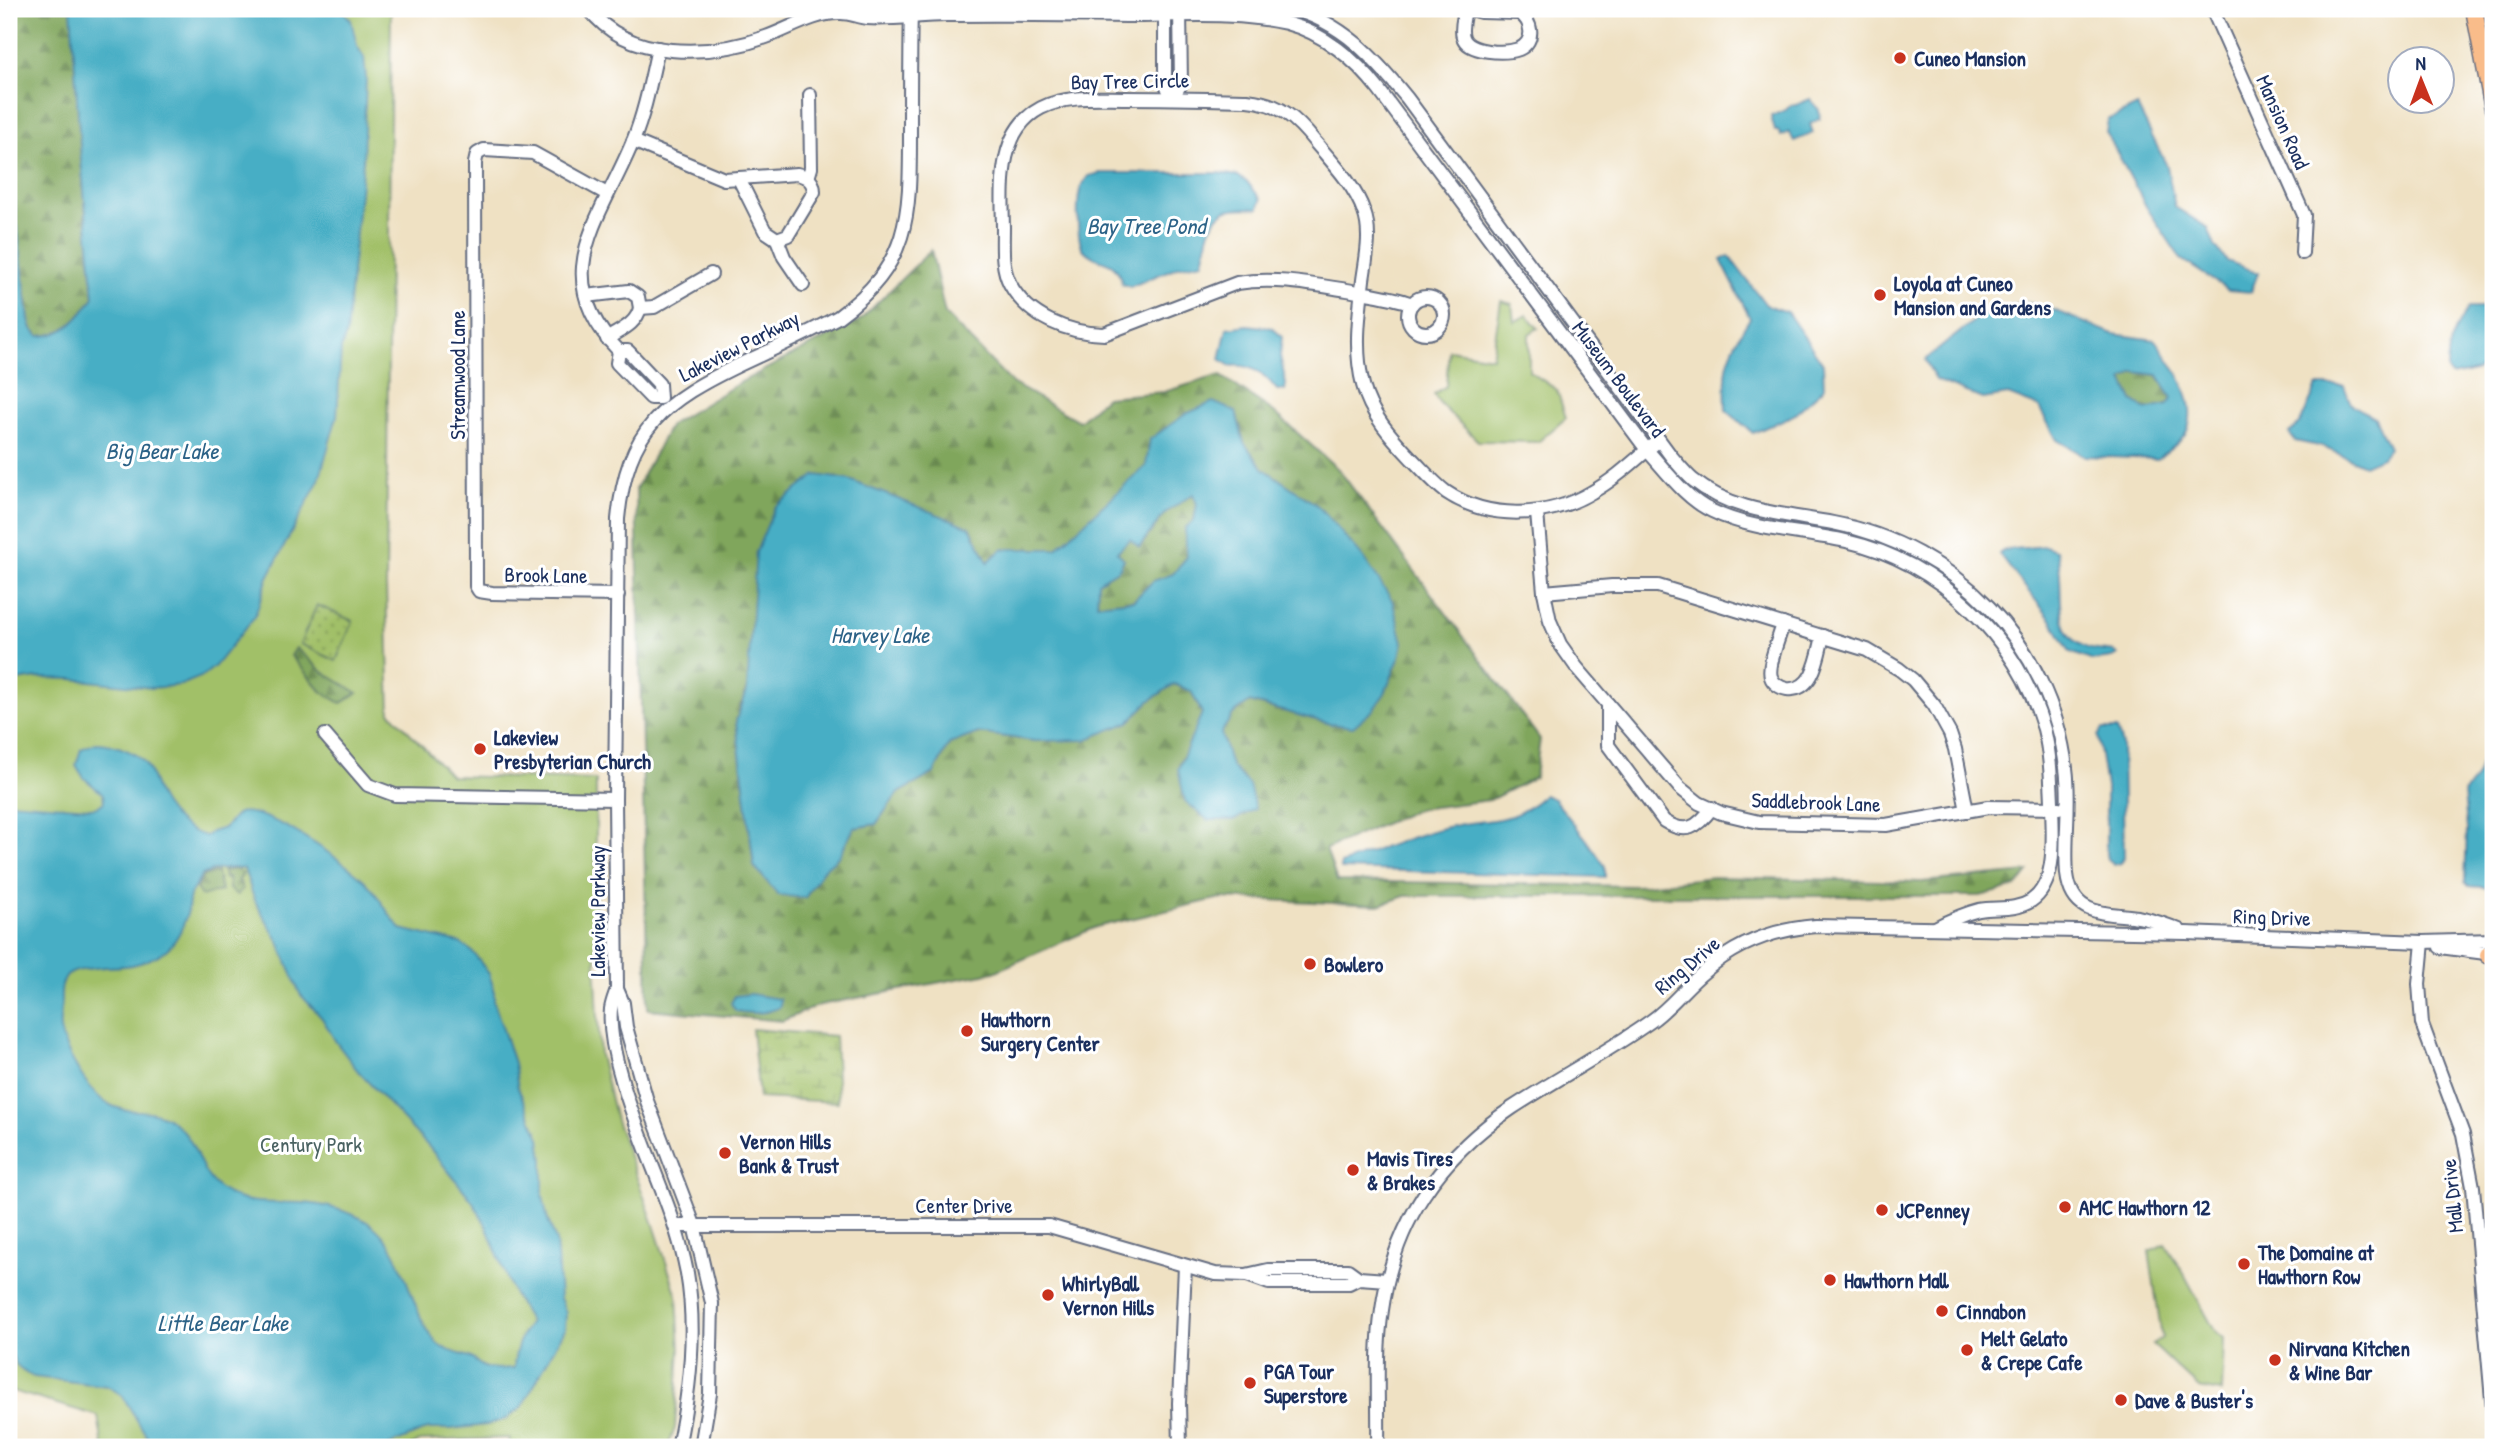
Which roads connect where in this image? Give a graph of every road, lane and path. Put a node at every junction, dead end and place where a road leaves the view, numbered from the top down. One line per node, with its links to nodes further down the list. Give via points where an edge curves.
1 (589, 9): 12 (street, Museum Boulevard, via 612,32)
2 (1290, 9): 30 (street, Museum Boulevard, via 1335,28 1374,58)
3 (1465, 9): 4 (street, via 1462,32 1471,48 1513,50 1529,40 1528,21 1519,13)
4 (1470, 9)
5 (2213, 9): 21 (street, Mansion Road, via 2304,215)
6 (2474, 9): 15 (main road)
7 (845, 11): 8 (street, Museum Boulevard); 11 (street, Museum Boulevard, via 866,18)
8 (820, 12): 12 (street, Museum Boulevard, via 738,46 704,51)
9 (1165, 12): 10 (street, Museum Boulevard); 11 (street, Museum Boulevard); 14 (street, via 1164,82)
10 (1180, 12): 14 (street, via 1181,83); 31 (street, Museum Boulevard, via 1289,24 1320,37 1364,70)
11 (911, 13): 29 (street, Lakeview Parkway, via 910,201 888,267 838,317)
12 (658, 48): 16 (street)
13 (810, 95): 17 (street)
14 (1172, 98): 24 (street, Bay Tree Circle, via 1265,102 1282,109 1306,130 1349,184 1364,212 1368,233); 24 (street, Bay Tree Circle, via 1075,98 1042,107 1021,123 1002,172 1003,258 1010,284 1027,305 1062,327 1104,334 1237,283 1285,281)
15 (2493, 109)
16 (633, 141): 18 (street, via 724,179); 19 (street)
17 (808, 178): 18 (street, via 797,174); 20 (street, via 814,187 812,198 788,235)
18 (739, 179): 20 (street, via 765,231)
19 (607, 194): 25 (street, via 588,238); 33 (street, Streamwood Lane, via 533,153 477,153)
20 (777, 239): 23 (street)
21 (2302, 253)
22 (711, 274): 27 (street, via 654,307)
23 (803, 285)
24 (1362, 293): 26 (street); 32 (street, Bay Tree Circle, via 1357,359 1363,389 1387,432 1447,492 1504,512)
25 (586, 296): 27 (street, via 629,291 638,298); 28 (street)
26 (1412, 304)
27 (640, 308): 28 (street, via 633,323)
28 (607, 338): 29 (street, via 619,351 617,363 650,398)
29 (665, 401): 35 (street, Lakeview Parkway, via 639,442 621,491)
30 (1659, 440): 31 (street, Bay Tree Circle); 43 (street, Museum Boulevard, via 1693,480 1723,499 1750,509 1870,532 1934,561 1963,580 2014,636 2051,705 2066,769)
31 (1647, 450): 32 (street, Bay Tree Circle, via 1595,491); 41 (street, Museum Boulevard, via 1709,510 1739,523 1846,541 1884,553 1911,565 1961,600 2010,655 2026,682 2044,730)
32 (1537, 513): 34 (street, Saddlebrook Lane)
33 (476, 586): 35 (street, Brook Lane, via 492,593)
34 (1544, 592): 36 (street, via 1658,586); 38 (street, Saddlebrook Lane, via 1560,644)
35 (618, 595): 40 (street, Lakeview Parkway)
36 (1783, 624): 37 (street); 37 (street, via 1771,667 1771,678 1778,687 1788,689 1808,682)
37 (1824, 636): 44 (street, via 1884,659 1913,680 1934,705 1955,749)
38 (1608, 704): 42 (street, Saddlebrook Lane, via 1680,788); 42 (street, via 1608,744 1664,821 1686,830 1703,821)
39 (325, 735): 40 (street, via 368,785 395,795)
40 (615, 799): 49 (street, Lakeview Parkway)
41 (2052, 807): 43 (street, Saddlebrook Lane); 44 (street, Saddlebrook Lane); 45 (street, Museum Boulevard, via 2050,864 2043,891 2017,908 1981,910)
42 (1712, 808): 44 (street, Saddlebrook Lane, via 1759,822 1886,825)
43 (2068, 808): 46 (street, Museum Boulevard, via 2068,886 2075,899 2090,910 2139,917)
44 (1967, 811)
45 (1935, 928): 46 (street, Ring Drive); 53 (street, Ring Drive, via 1802,927 1733,951 1655,1019 1511,1109 1458,1151 1405,1225)
46 (2186, 933): 47 (street, Ring Drive)
47 (2423, 942): 48 (street, Ring Drive); 54 (street, Mall Drive, via 2422,1024 2463,1133 2473,1187)
48 (2492, 951)
49 (617, 989): 50 (street, Lakeview Parkway, via 647,1101); 51 (street, Lakeview Parkway, via 611,1008 614,1052 629,1107)
50 (694, 1224): 51 (street, Center Drive); 52 (street, Center Drive, via 1049,1226); 56 (street, Lakeview Parkway, via 712,1303 710,1394)
51 (674, 1226): 55 (street, Lakeview Parkway, via 687,1272 692,1327)
52 (1185, 1266): 53 (street, Center Drive, via 1269,1283); 57 (street)
53 (1387, 1280): 58 (street, Ring Drive, via 1381,1312)
54 (2493, 1410)
55 (678, 1447)
56 (701, 1447)
57 (1180, 1447)
58 (1378, 1447)

